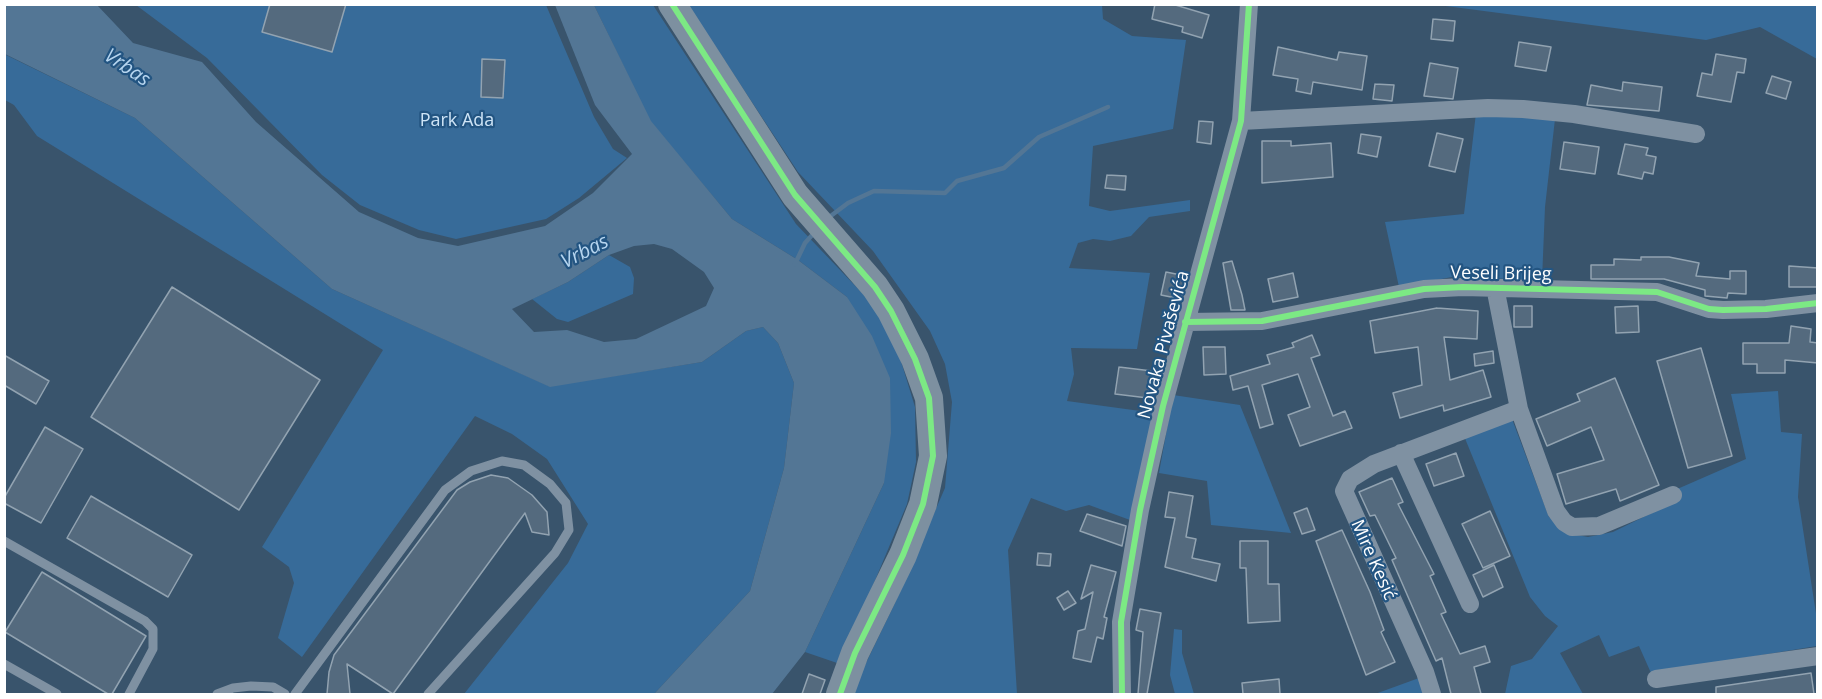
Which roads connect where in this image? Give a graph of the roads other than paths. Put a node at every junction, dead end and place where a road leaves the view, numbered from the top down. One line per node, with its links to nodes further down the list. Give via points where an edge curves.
1 (672, 4): 22 (main road, via 741,115 818,224 875,287 899,326 926,389 934,441 928,486 917,522 855,653)
2 (1249, 4): 3 (street, Novaka Pivaševića)
3 (1241, 121): 4 (street, via 1488,108 1574,114); 7 (street, Novaka Pivaševića)
4 (1696, 134)
5 (1495, 288): 6 (street, Veseli Brijeg, via 1657,292 1723,310); 7 (street, Veseli Brijeg, via 1424,289 1262,321); 8 (street)
6 (1818, 303)
7 (1185, 322): 23 (street, Novaka Pivaševića, via 1158,429 1125,593 1120,644)
8 (1519, 409): 9 (street, Mire Kesić); 10 (street, via 1556,511 1572,527 1599,526)
9 (1401, 453): 12 (street); 24 (street, Mire Kesić, via 1354,475 1345,484 1344,496)
10 (1673, 495)
11 (4, 542): 17 (lane, via 153,629 153,649)
12 (1470, 603)
13 (1818, 656): 15 (street)
14 (4, 664): 16 (lane)
15 (1656, 679)
16 (57, 694)
17 (129, 694)
18 (217, 694): 19 (lane, via 251,686 273,687)
19 (285, 694)
20 (295, 694): 21 (lane, via 446,490 471,471 502,461 524,465 550,484 566,503 569,531 555,553)
21 (428, 694)
22 (840, 694)
23 (1122, 694)
24 (1432, 694)

